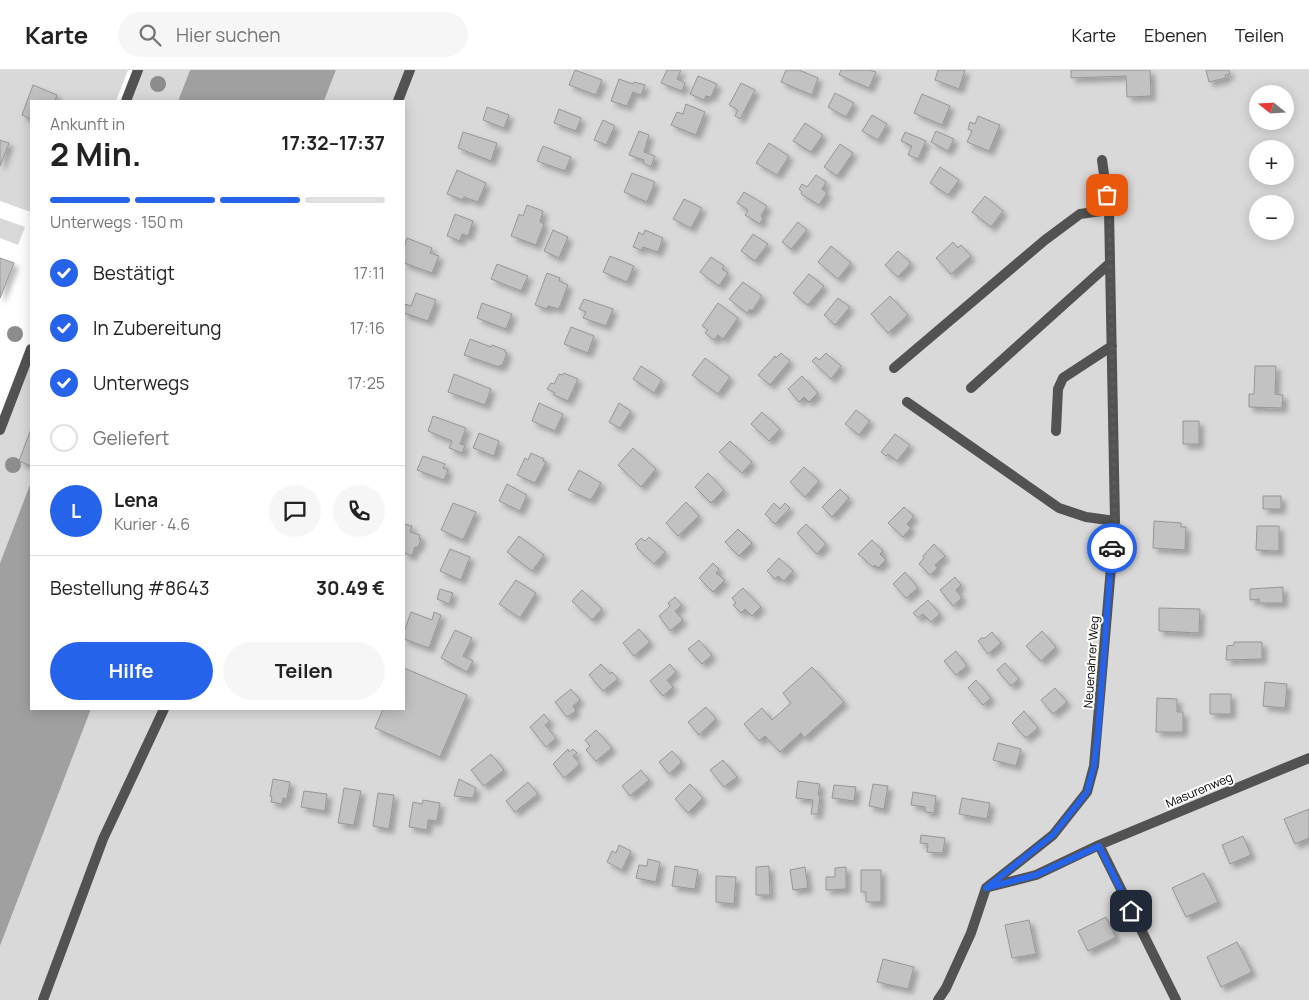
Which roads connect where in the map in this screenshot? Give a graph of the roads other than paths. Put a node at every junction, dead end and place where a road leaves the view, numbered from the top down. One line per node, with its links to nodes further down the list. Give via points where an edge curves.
1 (138, 70): 3 (street)
2 (410, 70): 4 (street)
3 (126, 100)
4 (398, 100)
5 (1102, 160): 6 (street, Neuenahrer Weg)
6 (1109, 210): 7 (street, Neuenahrer Weg); 10 (street, via 1080,214)
7 (1110, 263): 8 (street, Neuenahrer Weg); 11 (street)
8 (1112, 346): 14 (street, via 1063,378 1058,389); 15 (street, Neuenahrer Weg)
9 (30, 351): 13 (street)
10 (894, 368)
11 (971, 388)
12 (907, 402): 15 (street, via 1059,508 1086,517)
13 (0, 430)
14 (1056, 431)
15 (1115, 521): 19 (street, Neuenahrer Weg, via 1098,733 1087,792 1053,835)
16 (164, 710): 20 (street, via 103,839)
17 (1309, 758): 18 (street, Masurenweg)
18 (1099, 846): 19 (street, Masurenweg, via 1036,875); 22 (street)
19 (986, 888): 21 (street, via 971,933)
20 (43, 1000)
21 (938, 1000)
22 (1176, 1000)

